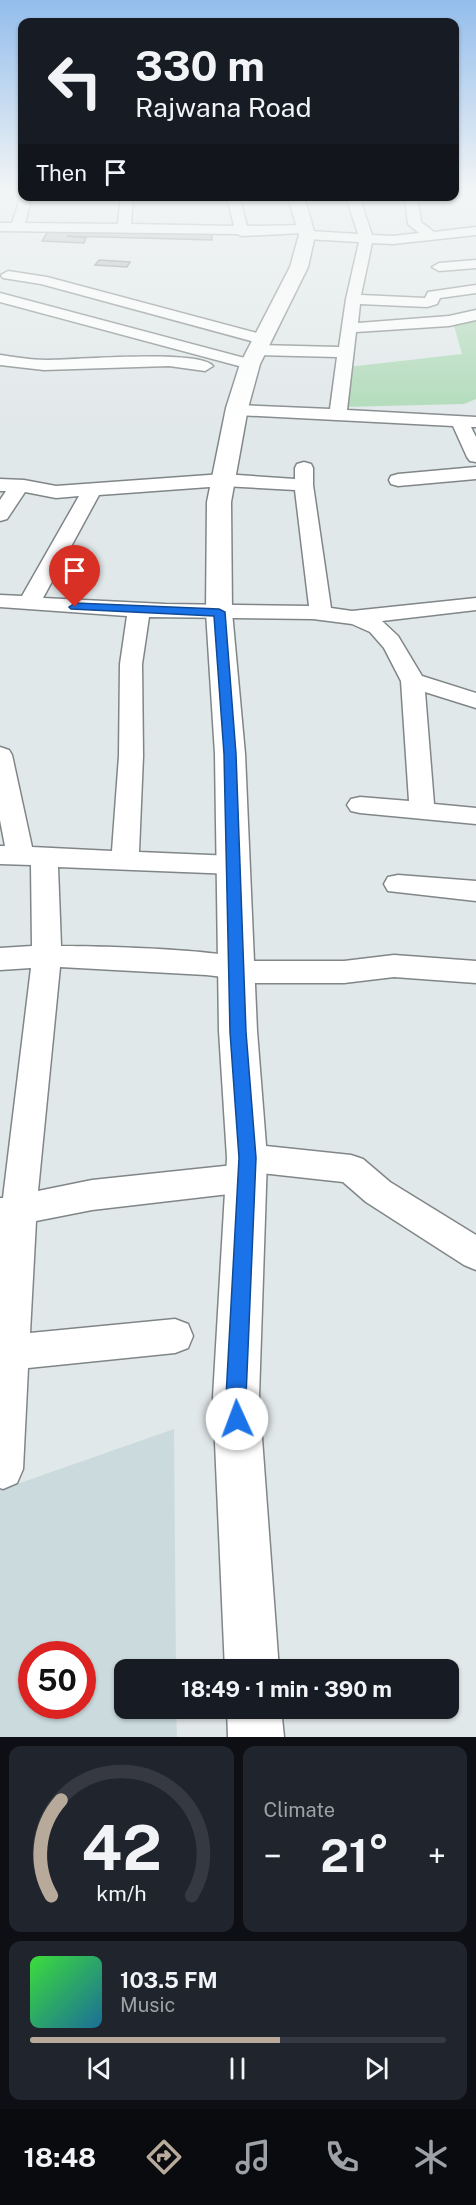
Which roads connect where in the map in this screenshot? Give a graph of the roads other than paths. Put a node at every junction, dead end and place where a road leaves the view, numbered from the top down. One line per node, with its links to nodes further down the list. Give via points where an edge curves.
1 (297, 270): 10 (main road)
2 (359, 270): 6 (street)
3 (8, 275): 10 (street, via 42,280)
4 (476, 289): 6 (street, via 437,294 427,303)
5 (0, 297): 10 (street)
6 (352, 299): 8 (street)
7 (476, 315): 8 (street, via 449,321)
8 (350, 328): 9 (street)
9 (346, 352): 10 (street); 13 (street)
10 (254, 356): 11 (street, via 44,365); 12 (main road)
11 (0, 360)
12 (237, 410): 13 (street); 17 (main road)
13 (338, 414): 14 (street)
14 (468, 421): 15 (street)
15 (476, 457)
16 (476, 473): 18 (street)
17 (224, 480): 20 (street); 26 (main road, via 219,502); 27 (street, via 304,476)
18 (399, 480)
19 (9, 485): 20 (street, via 56,492); 21 (street)
20 (92, 490): 23 (street)
21 (0, 515)
22 (0, 602): 23 (street)
23 (29, 603): 25 (street)
24 (476, 604): 28 (street)
25 (139, 610): 26 (street); 36 (street, via 131,664)
26 (219, 612): 27 (street); 37 (main road, via 230,754)
27 (321, 615): 28 (street)
28 (352, 618): 29 (street, via 372,623 389,639)
29 (413, 681): 30 (street); 33 (street)
30 (476, 701)
31 (0, 755): 35 (street)
32 (360, 805): 33 (street)
33 (422, 811): 34 (street)
34 (476, 816)
35 (21, 855): 36 (street); 40 (street)
36 (125, 859): 37 (street)
37 (233, 865): 42 (main road)
38 (398, 884): 39 (street)
39 (476, 891)
40 (47, 955): 41 (street); 42 (street, via 142,958); 45 (street)
41 (0, 960)
42 (236, 970): 43 (street, via 344,972 391,965); 44 (main road)
43 (476, 972)
44 (247, 1168): 45 (street); 46 (street, via 351,1169 378,1192); 50 (main road, via 236,1397)
45 (9, 1211): 48 (street)
46 (476, 1254)
47 (175, 1336): 48 (street)
48 (11, 1352): 49 (street)
49 (3, 1469)
50 (251, 1659)
51 (255, 1719): 52 (main road)
52 (256, 1737)

